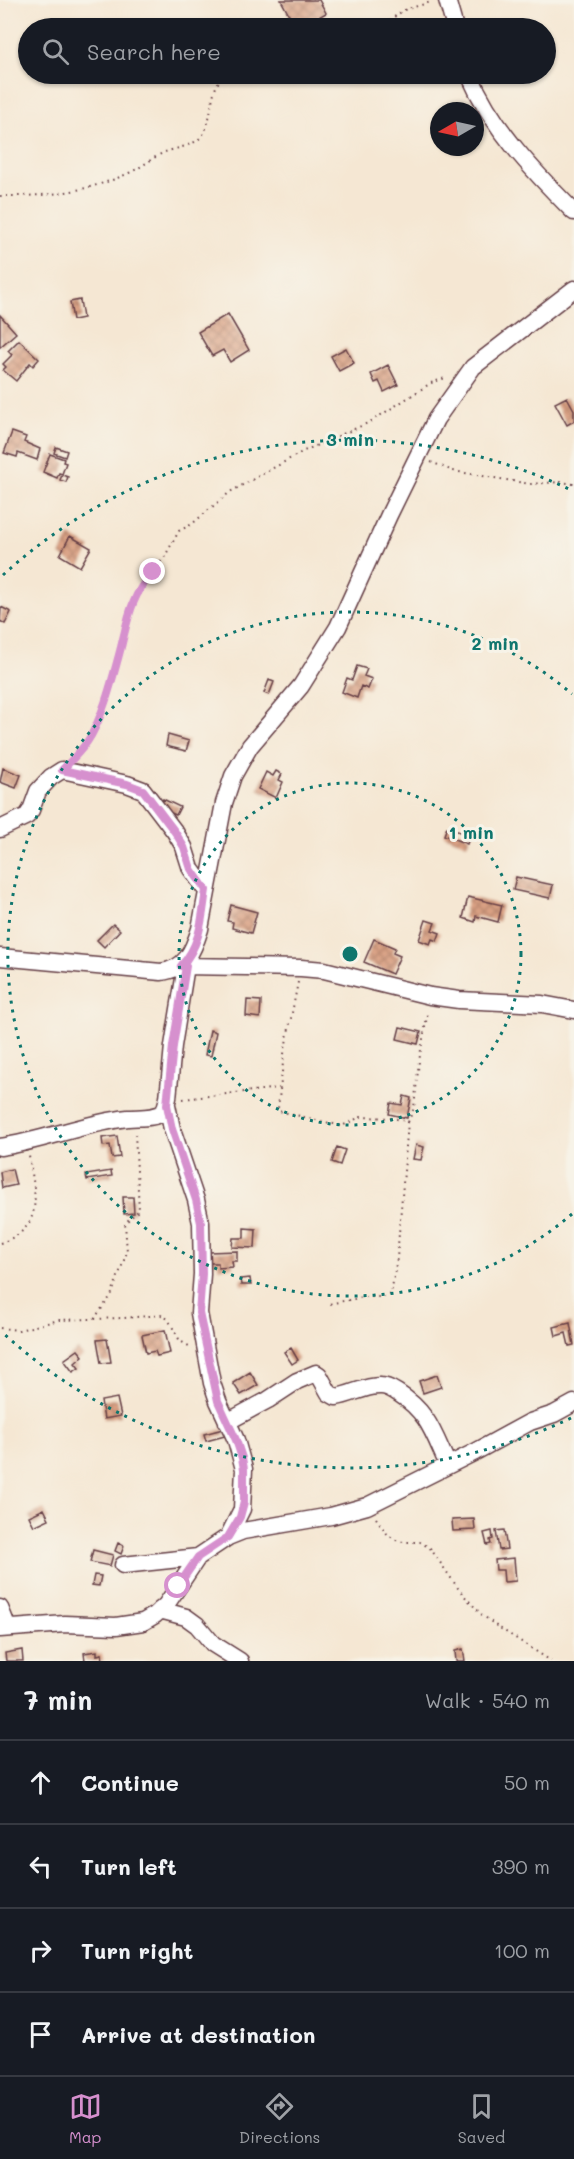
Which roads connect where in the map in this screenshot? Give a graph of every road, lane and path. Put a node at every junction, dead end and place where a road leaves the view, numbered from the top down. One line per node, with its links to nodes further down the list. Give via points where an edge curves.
1 (437, 0): 3 (path, via 404,10)
2 (447, 0): 4 (street)
3 (393, 18)
4 (452, 18)
5 (217, 84): 7 (path, via 207,125 195,141 104,184 56,195)
6 (473, 84): 8 (street, via 497,125 545,184)
7 (0, 196)
8 (574, 212)
9 (574, 290): 10 (street)
10 (473, 367): 11 (street, via 436,419); 13 (path, via 431,383 370,422 262,474 230,492 178,531 132,603 95,729)
11 (417, 456): 12 (path, via 453,471 530,484); 15 (street, via 338,627 301,686 240,761 224,803)
12 (574, 484)
13 (62, 770): 14 (street, via 38,791 27,816); 15 (street, via 143,790 175,832 191,869)
14 (0, 829)
15 (206, 890): 17 (street, via 194,949)
16 (0, 957): 17 (street, via 161,972)
17 (183, 966): 18 (street); 22 (street)
18 (301, 968): 19 (street); 21 (path)
19 (430, 996): 20 (street); 24 (path, via 414,1108)
20 (574, 1010)
21 (280, 1088): 22 (path, via 177,1099); 24 (path, via 278,1108 282,1112 342,1125 360,1117)
22 (167, 1105): 23 (street, via 160,1115); 31 (street, via 201,1223 199,1313)
23 (134, 1118): 25 (street, via 97,1123); 29 (path, via 139,1210 125,1223 127,1252 111,1296)
24 (408, 1122): 28 (path, via 391,1294)
25 (27, 1144): 26 (street); 27 (path, via 34,1191 31,1222 13,1239)
26 (0, 1147)
27 (0, 1244)
28 (329, 1304)
29 (94, 1318): 30 (path, via 59,1320 19,1330); 31 (path, via 161,1315 168,1319 180,1341)
30 (0, 1328)
31 (206, 1350): 33 (street)
32 (574, 1403): 34 (street)
33 (227, 1422): 34 (street, via 316,1373 336,1397 382,1386 403,1396 422,1412); 36 (street, via 244,1469 242,1509)
34 (448, 1465): 35 (street)
35 (368, 1506): 36 (street); 43 (path, via 388,1535 430,1548 481,1614)
36 (228, 1537): 37 (street)
37 (198, 1557): 38 (street); 40 (street)
38 (123, 1565)
39 (0, 1608): 41 (street)
40 (160, 1610): 41 (street, via 133,1625); 42 (street, via 192,1621 213,1644)
41 (4, 1628)
42 (240, 1661)
43 (551, 1661)

